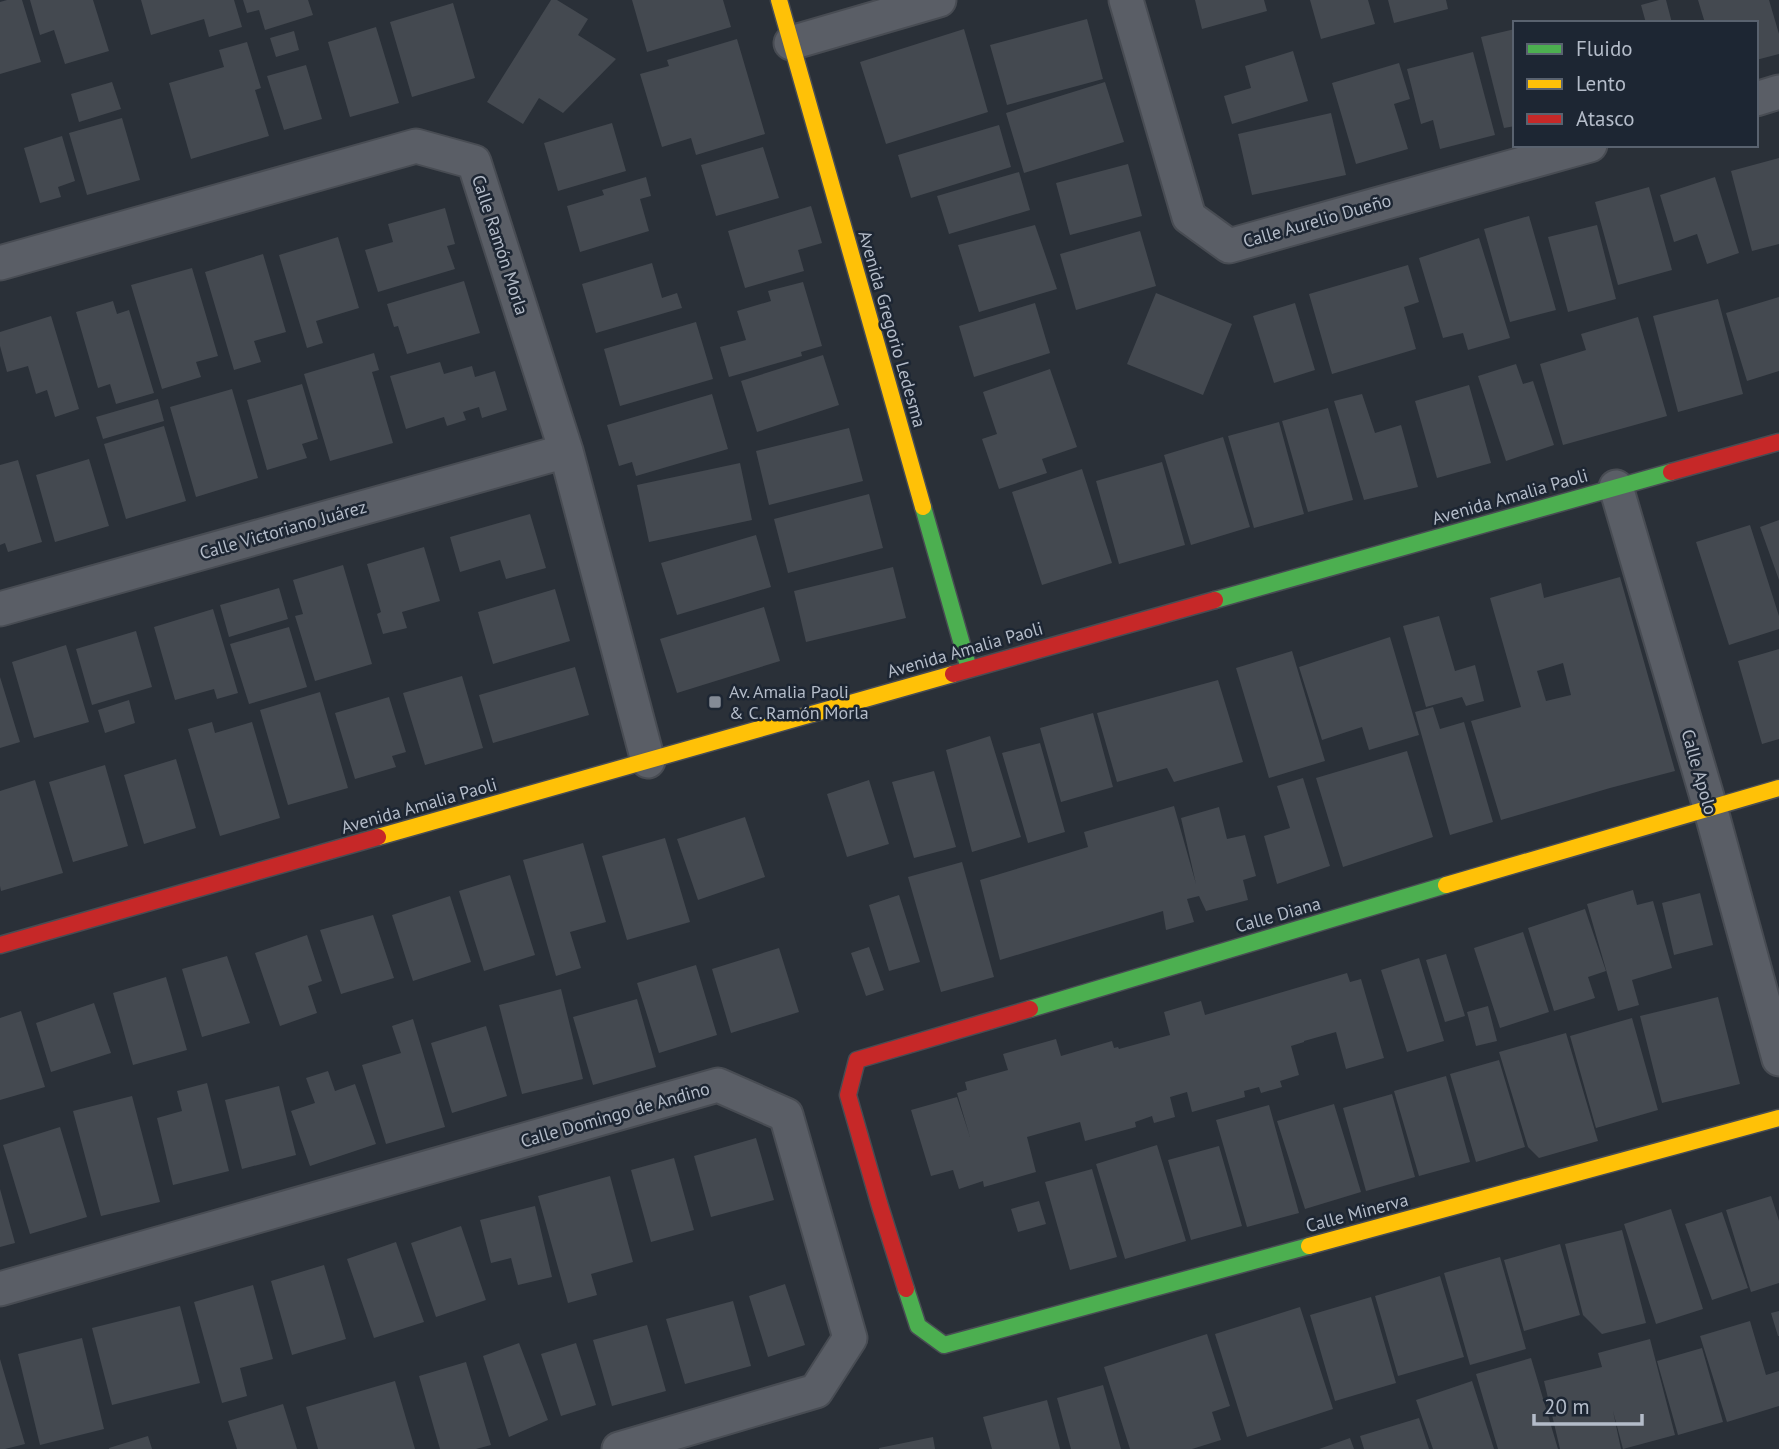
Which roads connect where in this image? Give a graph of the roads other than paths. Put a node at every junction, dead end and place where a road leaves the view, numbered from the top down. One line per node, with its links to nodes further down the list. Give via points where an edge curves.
1 (779, 0): 4 (street, Avenida Gregorio Ledesma)
2 (939, 0): 4 (street)
3 (1126, 0): 7 (street, Calle Aurelio Dueño, via 1189,217 1229,246)
4 (791, 43): 13 (street, Avenida Gregorio Ledesma)
5 (1779, 92): 6 (street)
6 (1758, 98)
7 (1583, 147)
8 (0, 263): 10 (street, Calle Ramón Morla, via 416,146 474,162)
9 (1779, 442): 11 (street, Avenida Amalia Paoli)
10 (566, 451): 12 (street, Calle Victoriano Juárez); 14 (street, Calle Ramón Morla)
11 (1616, 487): 13 (street, Avenida Amalia Paoli); 16 (street, Calle Apolo)
12 (0, 610)
13 (969, 669): 14 (street, Avenida Amalia Paoli)
14 (648, 761): 17 (street, Avenida Amalia Paoli)
15 (1779, 788): 16 (street)
16 (1710, 807): 18 (street, Calle Apolo); 21 (street, Calle Diana, via 857,1060 848,1095 879,1203 918,1326)
17 (0, 945)
18 (1779, 1059)
19 (1779, 1118): 21 (street, Calle Minerva)
20 (0, 1289): 22 (street, Calle Domingo de Andino, via 718,1085 786,1115 850,1338 816,1391)
21 (944, 1345)
22 (619, 1449)

